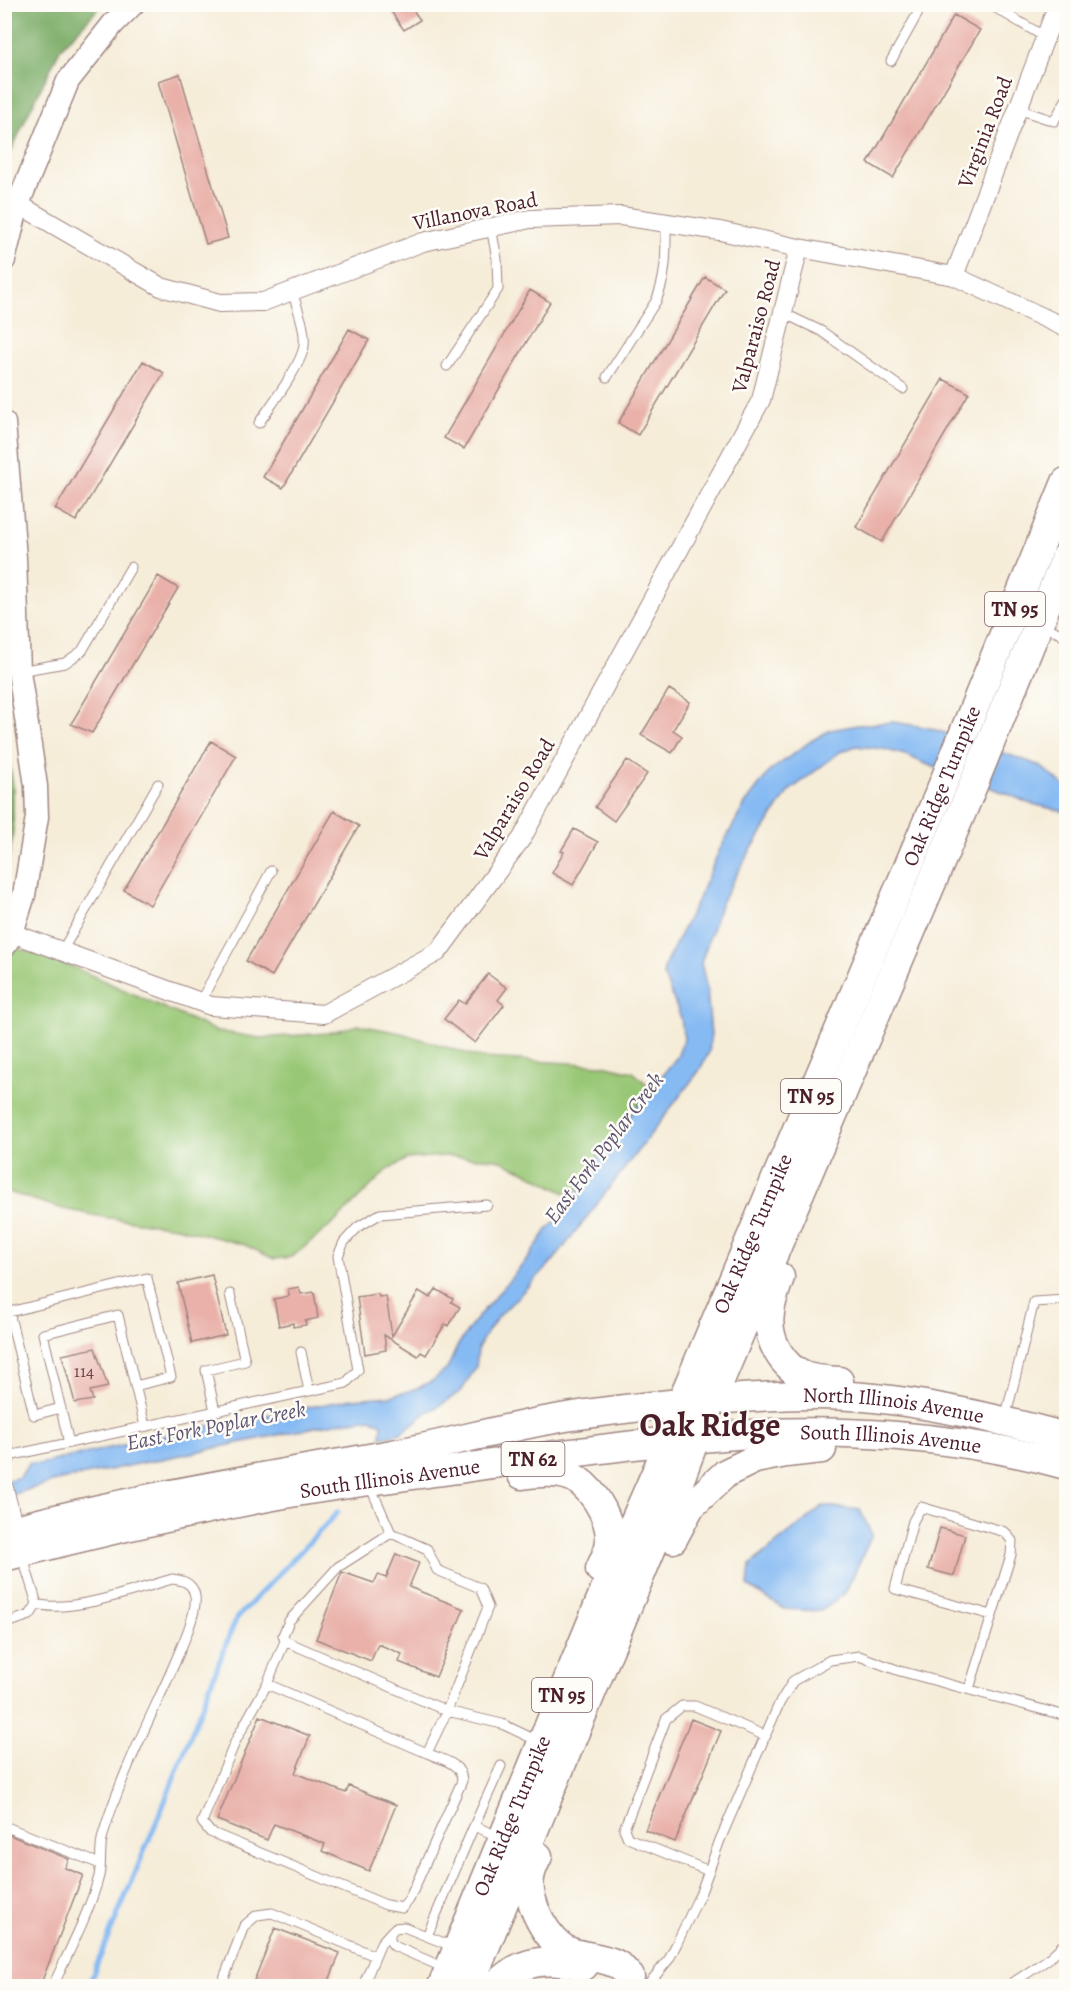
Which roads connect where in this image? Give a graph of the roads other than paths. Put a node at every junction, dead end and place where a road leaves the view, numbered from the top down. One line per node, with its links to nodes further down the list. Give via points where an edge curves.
1 (133, 4): 9 (street, via 68,81)
2 (923, 4): 6 (lane)
3 (989, 4): 5 (lane)
4 (1058, 4): 5 (street, Virginia Road)
5 (1045, 37): 8 (street, Virginia Road)
6 (891, 61)
7 (1066, 100): 8 (lane, via 1054,121)
8 (1018, 109): 14 (street, Virginia Road)
9 (18, 204): 13 (street); 15 (street, Villanova Road, via 161,287 220,303 263,302)
10 (666, 223): 11 (street, Villanova Road, via 621,216 530,219); 12 (street, Villanova Road); 19 (lane, via 662,288)
11 (491, 228): 15 (street, Villanova Road, via 423,242); 18 (lane, via 498,289)
12 (799, 248): 14 (street, Villanova Road); 16 (street, Valparaiso Road)
13 (4, 260)
14 (954, 276): 17 (street, Villanova Road)
15 (292, 291): 22 (lane, via 304,348)
16 (783, 313): 20 (lane, via 821,331); 35 (street, Valparaiso Road, via 761,400 522,838 438,952 324,1014)
17 (1066, 328)
18 (447, 366)
19 (608, 377)
20 (903, 389)
21 (4, 423): 28 (street)
22 (259, 423)
23 (1066, 482): 26 (highway, Oak Ridge Turnpike / TN 95)
24 (1066, 557): 26 (highway)
25 (131, 567): 28 (lane, via 82,651 65,663)
26 (1027, 617): 27 (lane); 30 (highway, via 989,745); 30 (highway, Oak Ridge Turnpike / TN 95, via 963,735)
27 (1066, 637)
28 (19, 671): 33 (street, via 37,817 24,895)
29 (158, 784): 34 (lane)
30 (954, 795): 32 (highway, Oak Ridge Turnpike / TN 95); 36 (highway, Oak Ridge Turnpike / TN 95)
31 (271, 872): 35 (lane)
32 (882, 929): 44 (highway, Oak Ridge Turnpike / TN 95); 45 (highway, via 804,1068 672,1377 659,1395)
33 (8, 940): 34 (street, Valparaiso Road)
34 (62, 951): 35 (street, Valparaiso Road)
35 (200, 1002)
36 (808, 1169): 43 (highway, Oak Ridge Turnpike / TN 95); 46 (highway, via 798,1226 769,1315 778,1353 793,1370 807,1377 868,1384)
37 (487, 1205): 42 (lane, via 380,1214 358,1227 344,1242 338,1256 358,1370 346,1383)
38 (230, 1294): 48 (lane, via 245,1361 206,1370)
39 (1066, 1300): 50 (lane, via 1034,1302)
40 (301, 1352): 42 (lane)
41 (135, 1386): 47 (lane, via 118,1315 43,1334); 47 (lane, via 171,1377 147,1278 9,1312 34,1415); 49 (lane)
42 (309, 1391): 48 (lane)
43 (712, 1400): 44 (highway, North Illinois Avenue / TN 62); 46 (highway, North Illinois Avenue / TN 62, via 806,1395); 52 (highway, Oak Ridge Turnpike / TN 95)
44 (681, 1403): 45 (highway, South Illinois Avenue / TN 62); 52 (highway, Oak Ridge Turnpike / TN 95)
45 (644, 1406): 62 (highway, South Illinois Avenue / TN 62, via 572,1416 124,1503)
46 (930, 1406): 50 (highway, North Illinois Avenue / TN 62)
47 (61, 1408): 54 (lane)
48 (215, 1411): 49 (lane)
49 (145, 1426): 54 (lane)
50 (1002, 1435): 51 (highway, North Illinois Avenue / TN 62); 53 (highway, South Illinois Avenue / TN 62); 56 (highway, South Illinois Avenue / TN 62); 58 (highway)
51 (1066, 1437)
52 (681, 1440): 53 (highway, South Illinois Avenue / TN 62, via 796,1432); 57 (highway, South Illinois Avenue / TN 62); 67 (highway, Oak Ridge Turnpike / TN 95); 71 (highway, Oak Ridge Turnpike / TN 95, via 676,1490)
53 (937, 1441): 71 (highway, via 892,1451 822,1449 786,1453 755,1459 726,1473 690,1507)
54 (69, 1443): 55 (lane)
55 (5, 1456)
56 (1066, 1465)
57 (418, 1474): 59 (highway, South Illinois Avenue / TN 62); 67 (highway, via 468,1482 546,1472 575,1478 590,1493 602,1510 609,1546 580,1616)
58 (1066, 1479)
59 (368, 1482): 61 (lane); 62 (highway, South Illinois Avenue / TN 62, via 270,1497 126,1527)
60 (4, 1488): 62 (street)
61 (391, 1533): 66 (lane, via 338,1567 289,1621 283,1635); 70 (lane, via 427,1549 437,1570 480,1588 488,1607)
62 (13, 1538): 63 (lane)
63 (37, 1604): 65 (lane, via 30,1615); 80 (lane, via 69,1607 172,1579 184,1580 195,1595 183,1643 102,1838)
64 (992, 1615): 64 (lane, via 1012,1541 1005,1532 921,1507 913,1521 895,1589); 69 (lane)
65 (4, 1624)
66 (285, 1641): 68 (lane); 70 (lane)
67 (568, 1680): 74 (highway, Oak Ridge Turnpike / TN 95)
68 (267, 1684): 75 (lane); 75 (lane, via 236,1740 202,1822 210,1832 386,1905 402,1908 462,1781 458,1767)
69 (969, 1689): 72 (lane); 73 (lane, via 859,1656 830,1660 794,1681)
70 (447, 1711): 74 (lane, via 502,1724); 75 (lane)
71 (583, 1715): 79 (highway, Oak Ridge Turnpike / TN 95); 87 (highway, via 560,1800 530,1878 533,1905 548,1934 558,1944 569,1951 618,1964)
72 (1066, 1716)
73 (766, 1736): 81 (lane); 81 (lane, via 695,1706 682,1706 666,1719 624,1829 628,1838)
74 (543, 1743): 79 (highway, Oak Ridge Turnpike / TN 95)
75 (427, 1753)
76 (501, 1766): 78 (lane)
77 (4, 1826): 80 (lane)
78 (474, 1826): 79 (lane); 83 (lane)
79 (516, 1843): 86 (highway, Oak Ridge Turnpike / TN 95)
80 (100, 1864): 88 (lane, via 92,1895)
81 (709, 1870): 87 (lane, via 669,1959)
82 (390, 1933): 83 (lane, via 404,1927); 85 (lane); 86 (lane, via 394,1946)
83 (428, 1936): 86 (lane)
84 (1066, 1942): 91 (lane)
85 (375, 1956): 89 (lane, via 272,1913 256,1915 244,1926); 90 (lane)
86 (466, 1970): 87 (highway, via 549,1960)
87 (642, 1983)
88 (53, 1986)
89 (221, 1986)
90 (363, 1986)
91 (1008, 1986)

